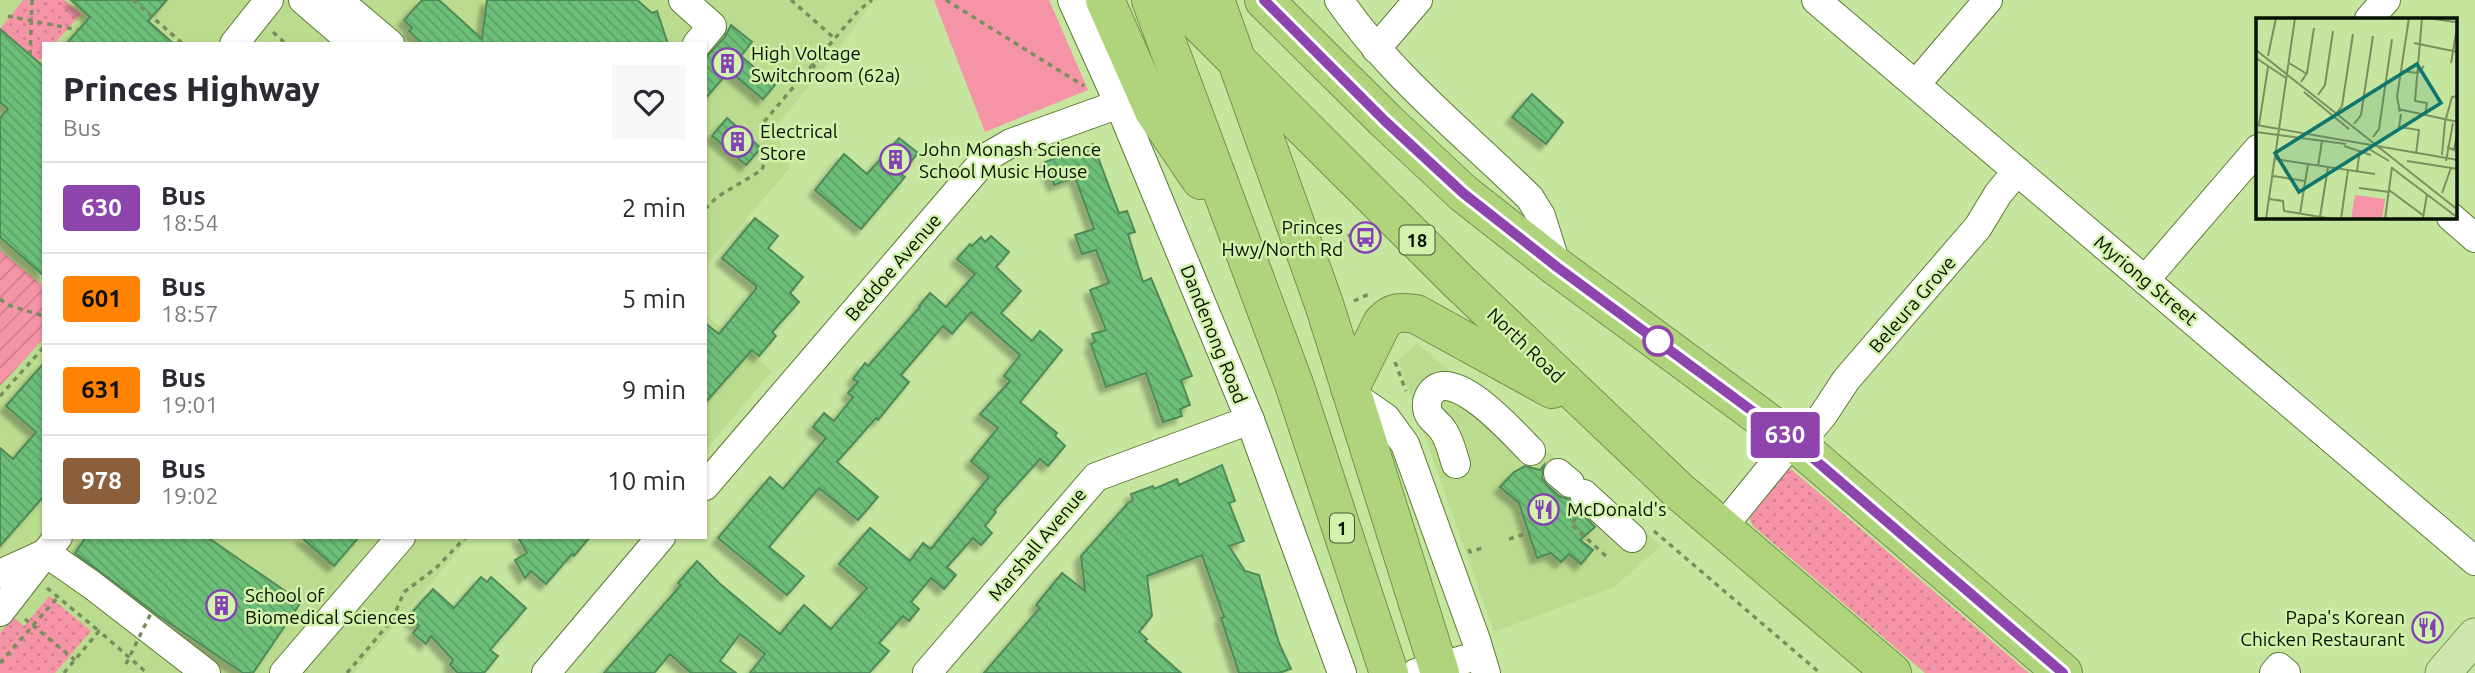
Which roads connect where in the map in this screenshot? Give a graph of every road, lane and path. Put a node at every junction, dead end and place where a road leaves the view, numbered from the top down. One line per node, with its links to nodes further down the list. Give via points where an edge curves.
1 (32, 0): 23 (path)
2 (132, 0): 27 (path)
3 (269, 0): 28 (street)
4 (303, 0): 30 (street)
5 (338, 0): 31 (street)
6 (682, 0): 32 (street, via 712,26)
7 (791, 0): 26 (path)
8 (872, 0): 26 (path)
9 (946, 0): 39 (path)
10 (1072, 0): 40 (street, Dandenong Road)
11 (1105, 0): 46 (highway, via 1154,111)
12 (1151, 0): 46 (highway, 1)
13 (1176, 0): 35 (highway, North Road / 18)
14 (1215, 0): 35 (highway)
15 (1264, 0): 49 (highway, via 1426,160)
16 (1339, 0): 33 (street)
17 (1418, 0): 33 (street)
18 (1816, 0): 37 (street, Myriong Street)
19 (1988, 0): 37 (street)
20 (2386, 0): 22 (street)
21 (8, 16): 23 (path)
22 (2370, 18)
23 (31, 20): 24 (path); 34 (path)
24 (78, 30)
25 (273, 32): 29 (path)
26 (834, 38): 36 (path)
27 (181, 42)
28 (235, 42)
29 (284, 42)
30 (352, 42)
31 (388, 42)
32 (699, 42)
33 (1376, 49): 49 (street, via 1530,198 1541,216)
34 (30, 55)
35 (1237, 62): 54 (highway); 56 (highway, North Road / 18)
36 (812, 64): 38 (path); 43 (path, via 763,123 769,147 762,170)
37 (1916, 84): 42 (street, Myriong Street)
38 (831, 85)
39 (1094, 91)
40 (1119, 104): 57 (street, Dandenong Road); 60 (street, Beddoe Avenue, via 1011,143 987,157)
41 (2256, 151): 50 (street)
42 (2022, 175): 50 (street, Myriong Street); 58 (street, Beleura Grove, via 2008,201 1978,227 1846,380 1814,408)
43 (707, 207)
44 (2453, 219): 47 (street)
45 (1354, 231): 48 (path)
46 (1239, 237): 94 (highway, 1, via 1310,430)
47 (2475, 238)
48 (1340, 243)
49 (1557, 267): 58 (highway)
50 (2146, 280): 73 (street, Myriong Street)
51 (0, 299): 52 (path)
52 (42, 315)
53 (42, 349): 55 (path)
54 (1351, 391): 56 (highway, via 1361,360 1382,323 1399,312 1416,314); 84 (street, via 1386,418 1405,444); 85 (highway)
55 (0, 396)
56 (1600, 416): 62 (highway, North Road / 18)
57 (1250, 420): 92 (street, Marshall Avenue, via 1096,477); 93 (street, Dandenong Road)
58 (1793, 441): 62 (street, Beleura Grove); 97 (highway)
59 (1456, 464): 63 (street, via 1448,439 1426,405 1434,390 1442,386 1450,386 1480,421 1504,439)
60 (707, 484)
61 (1571, 524): 72 (path)
62 (1722, 528): 96 (highway, North Road / 18)
63 (1638, 530): 95 (path)
64 (1528, 533): 65 (path)
65 (1509, 538)
66 (399, 539): 89 (street)
67 (464, 539): 90 (path, via 404,592 392,620)
68 (659, 539): 91 (street)
69 (1466, 540): 70 (path, via 1470,552)
70 (1485, 547)
71 (45, 555): 74 (street); 75 (path); 77 (street); 88 (street, via 93,585)
72 (1608, 558)
73 (2475, 561)
74 (0, 574)
75 (58, 597): 78 (path); 79 (path)
76 (152, 611): 83 (path, bridge)
77 (0, 612)
78 (33, 625): 81 (path); 82 (path)
79 (99, 631): 81 (path); 87 (path)
80 (2475, 636): 100 (main road)
81 (75, 660): 86 (path)
82 (0, 663)
83 (126, 664)
84 (1483, 664): 85 (street)
85 (1431, 671)
86 (64, 673)
87 (147, 673)
88 (206, 673)
89 (284, 673)
90 (347, 673)
91 (545, 673)
92 (927, 673)
93 (1342, 673)
94 (1390, 673)
95 (1820, 673)
96 (1892, 673)
97 (2063, 673)
98 (2274, 673): 99 (street, via 2279,667)
99 (2286, 673)
100 (2443, 673)

